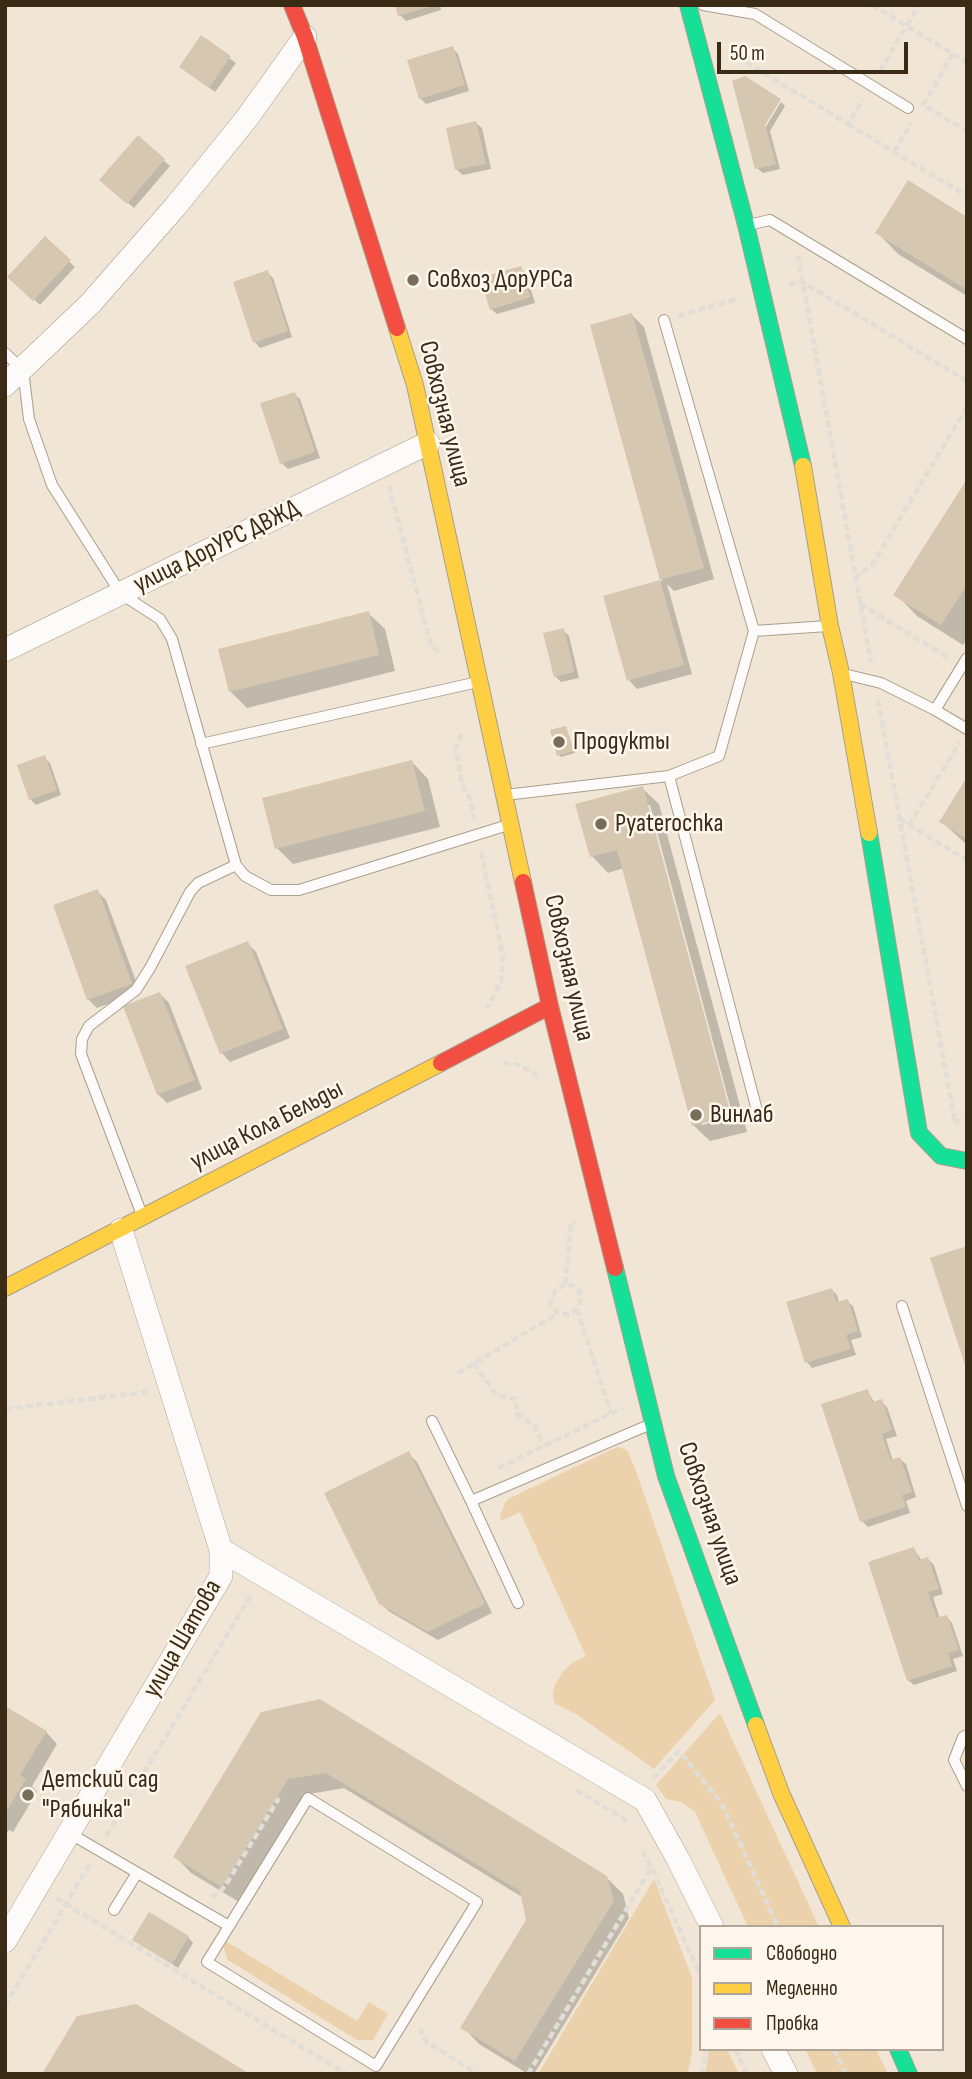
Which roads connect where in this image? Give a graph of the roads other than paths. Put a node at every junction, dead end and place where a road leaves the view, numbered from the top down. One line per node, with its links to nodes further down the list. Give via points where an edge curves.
1 (292, 5): 4 (main road, Совхозная улица)
2 (688, 5): 6 (main road)
3 (703, 5): 5 (lane, via 755,14)
4 (305, 37): 10 (street, via 176,207 90,304); 12 (main road, Совхозная улица, via 415,385)
5 (908, 108)
6 (746, 225): 8 (lane, via 770,220); 14 (main road, via 800,447)
7 (664, 320): 15 (lane)
8 (967, 339)
9 (5, 353): 10 (lane)
10 (23, 370): 11 (street); 13 (lane, via 29,419 52,485)
11 (5, 385)
12 (428, 443): 13 (street, улица ДорУРС ДВЖД); 19 (main road, Совхозная улица)
13 (121, 594): 16 (street, улица ДорУРС ДВЖД); 22 (lane, via 160,620 172,639)
14 (830, 626): 15 (lane); 18 (main road)
15 (754, 631): 23 (lane, via 719,756)
16 (5, 650)
17 (964, 662): 20 (lane)
18 (841, 673): 20 (lane, via 881,683); 29 (main road, via 919,1133 941,1156)
19 (480, 682): 22 (lane); 24 (main road, Совхозная улица)
20 (935, 710): 21 (lane)
21 (967, 730)
22 (201, 744): 26 (lane)
23 (669, 776): 24 (lane); 28 (lane)
24 (504, 795): 25 (main road, Совхозная улица)
25 (511, 824): 26 (lane, via 299,890 271,890 245,876); 27 (main road, Совхозная улица)
26 (236, 865): 30 (lane, via 198,883 190,892 136,989 89,1026 82,1039 81,1054)
27 (550, 1006): 30 (main road, улица Кола Бельды); 35 (main road, Совхозная улица)
28 (760, 1118)
29 (967, 1161)
30 (143, 1218): 31 (main road, улица Кола Бельды)
31 (121, 1230): 32 (main road, улица Кола Бельды); 38 (street, улица Шатова)
32 (5, 1288)
33 (902, 1306): 37 (lane)
34 (432, 1421): 36 (lane)
35 (653, 1423): 36 (lane); 46 (main road, Совхозная улица, via 666,1476 781,1793)
36 (471, 1501): 39 (lane)
37 (967, 1506)
38 (221, 1550): 42 (street, улица Шатова, via 221,1576); 45 (street, via 645,1800)
39 (518, 1603)
40 (967, 1735): 41 (lane, via 954,1760)
41 (967, 1786)
42 (69, 1833): 43 (lane); 48 (street, улица Шатова)
43 (137, 1873): 44 (lane); 47 (lane)
44 (114, 1910)
45 (711, 1925)
46 (841, 1925)
47 (229, 1926): 47 (lane, via 207,1962 376,2066 477,1902 308,1798)
48 (5, 1941)
49 (774, 2051): 51 (street)
50 (899, 2051): 52 (main road)
51 (786, 2074)
52 (909, 2074)

